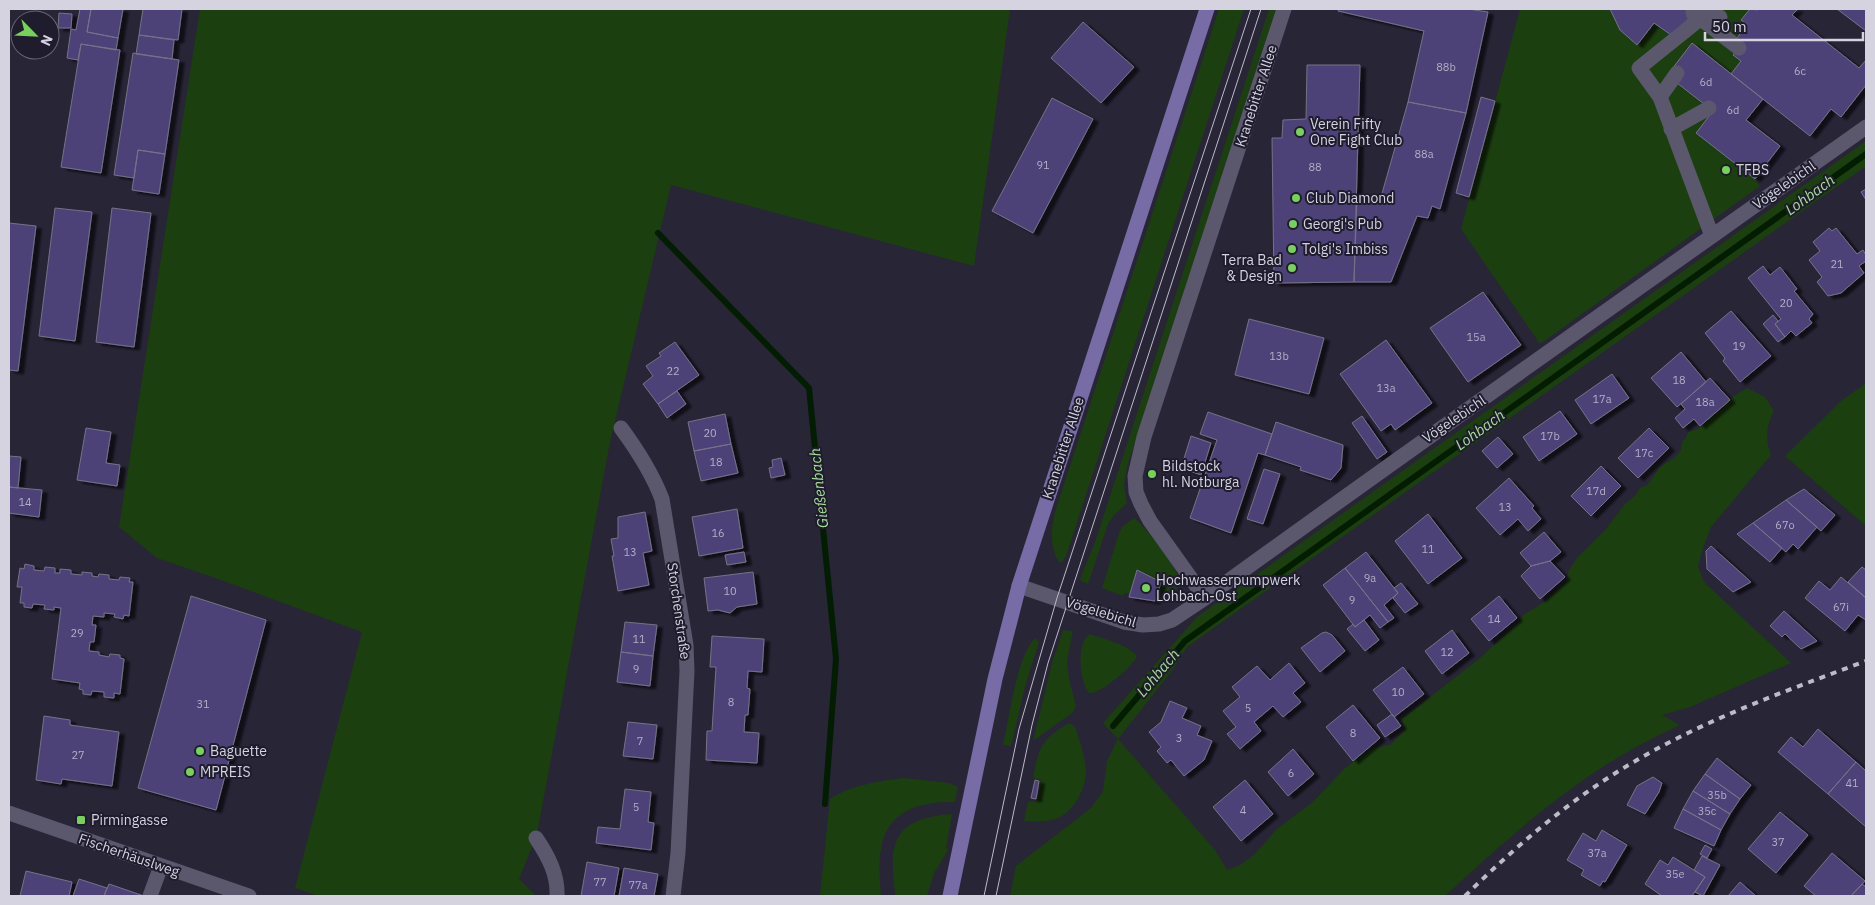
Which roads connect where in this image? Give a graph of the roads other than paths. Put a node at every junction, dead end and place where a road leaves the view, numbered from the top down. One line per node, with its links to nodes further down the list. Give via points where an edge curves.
1 (1207, 9): 12 (main road, Kranebitter Allee)
2 (1284, 9): 13 (street, Kranebitter Allee, via 1136,468 1136,492 1146,516)
3 (1705, 14): 4 (street); 6 (street, via 1639,68)
4 (1739, 48)
5 (1677, 73): 6 (street)
6 (1660, 97): 9 (street)
7 (1708, 108): 9 (street)
8 (1866, 127): 10 (street, Vögelebichl)
9 (1671, 129): 10 (street)
10 (1712, 236): 13 (street, Vögelebichl, via 1414,446)
11 (621, 428): 20 (street, Storchenstraße, via 645,462 662,499 686,645 683,763)
12 (1019, 586): 13 (street, Vögelebichl, via 1124,622 1143,625 1172,620); 21 (main road, Kranebitter Allee, via 995,679)
13 (1206, 598)
14 (9, 813): 16 (street, Fischerhäuslweg)
15 (536, 838): 19 (street, via 553,869)
16 (161, 866): 17 (street); 18 (street, Fischerhäuslweg)
17 (150, 896)
18 (249, 896)
19 (557, 896)
20 (673, 896)
21 (950, 896)

